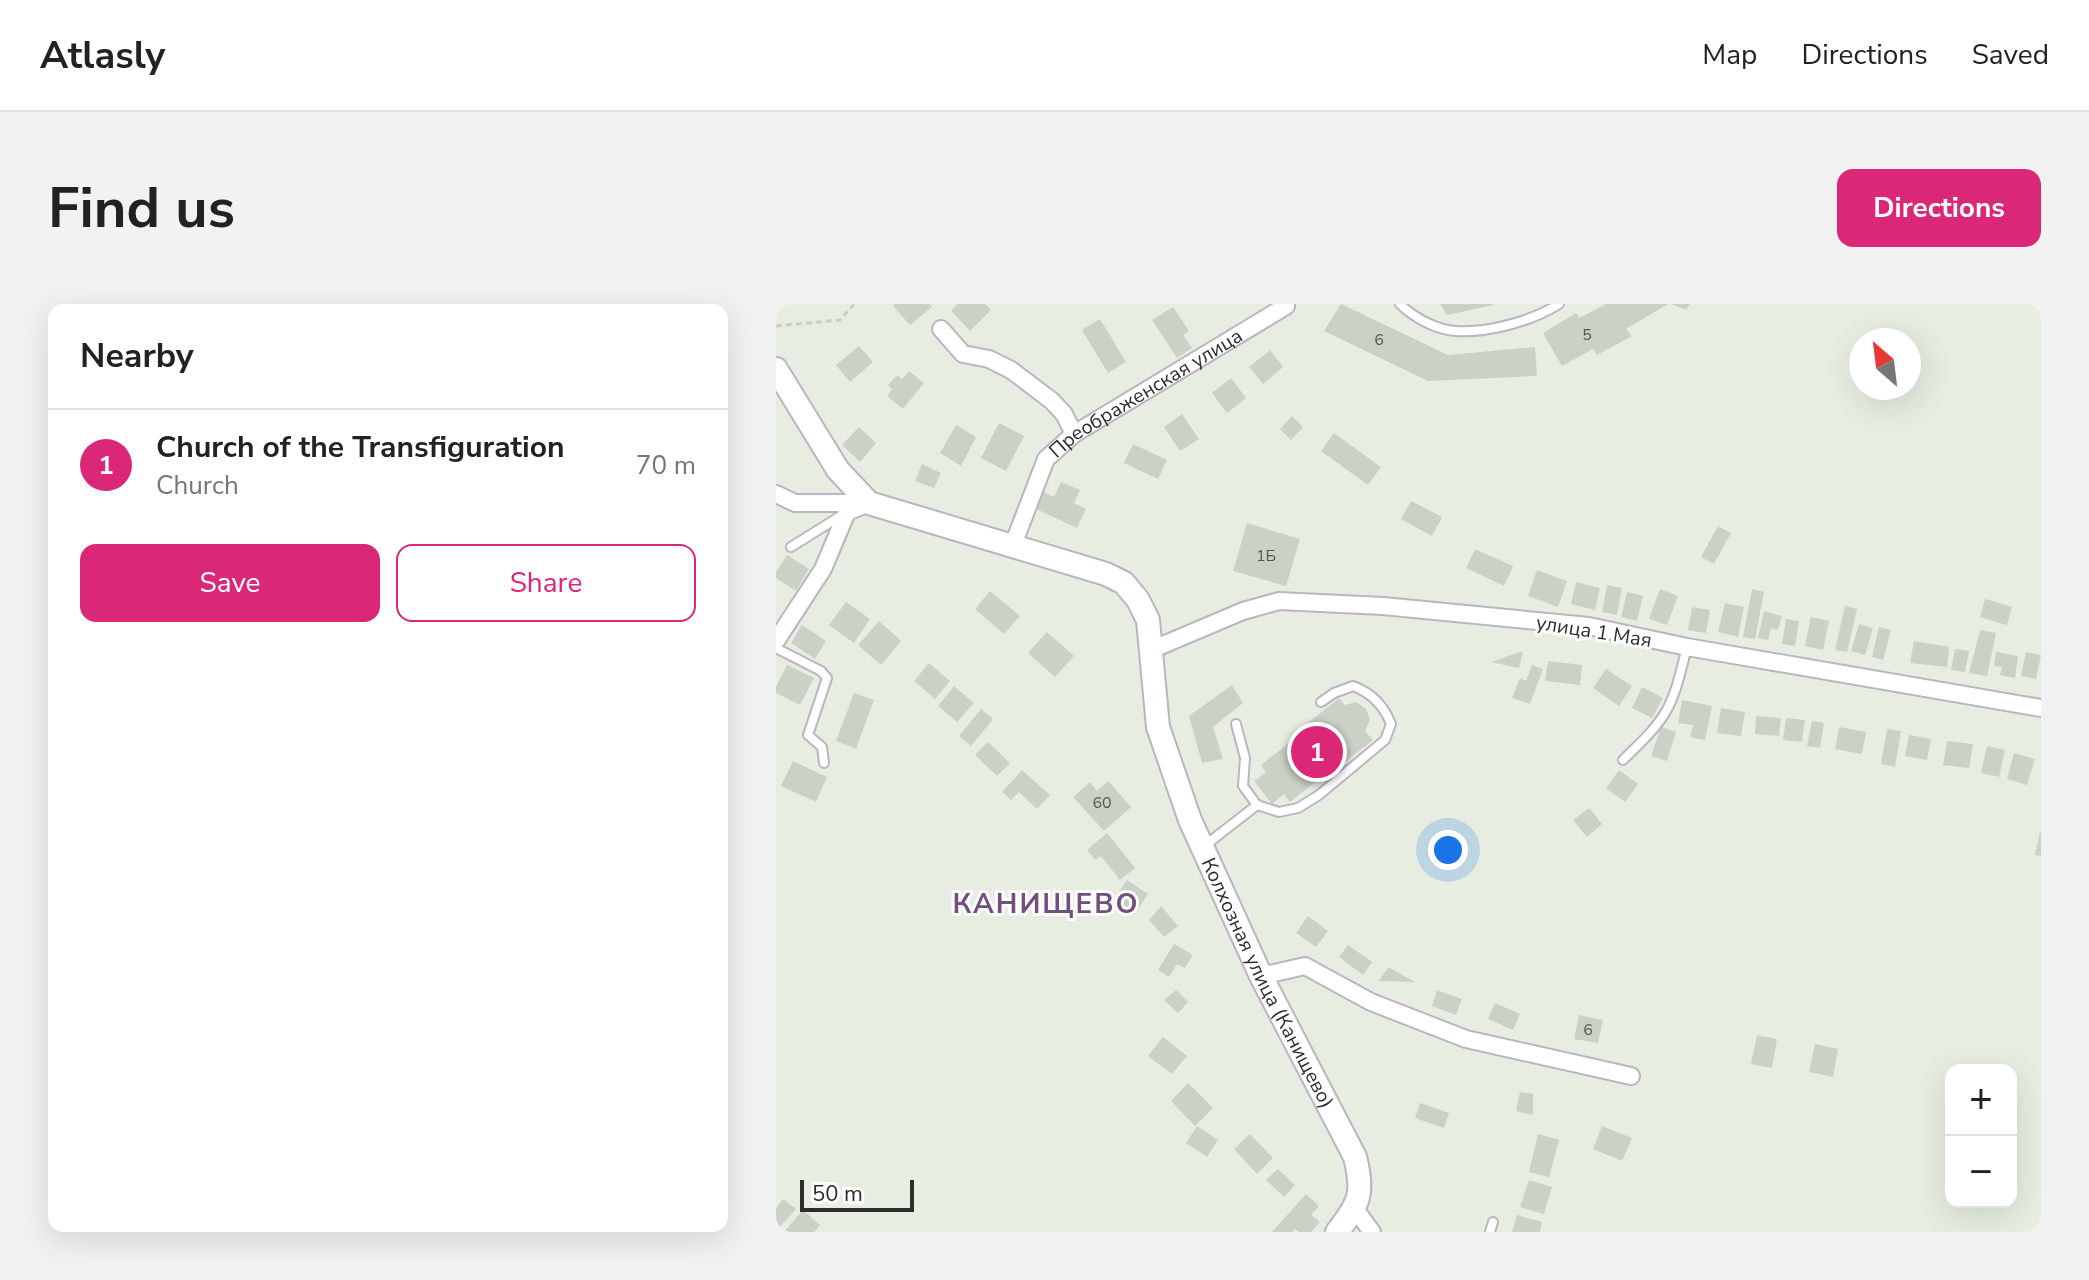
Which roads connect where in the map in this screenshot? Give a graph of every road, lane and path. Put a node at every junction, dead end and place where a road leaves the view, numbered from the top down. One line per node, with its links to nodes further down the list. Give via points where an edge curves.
1 (854, 304): 5 (path, via 840,320)
2 (1400, 304): 3 (lane, via 1432,325 1455,331 1506,325)
3 (1559, 304)
4 (1287, 305): 8 (street, Преображенская улица)
5 (776, 326)
6 (941, 329): 8 (street, via 963,354 1011,370 1052,401)
7 (776, 369): 10 (street, via 838,470)
8 (1074, 434): 12 (street, Преображенская улица, via 1046,459)
9 (776, 494): 10 (street, via 795,503)
10 (869, 503): 11 (street); 12 (street)
11 (847, 512): 13 (lane); 14 (street, via 823,569)
12 (1013, 545): 17 (street, via 1124,583 1148,620)
13 (791, 547)
14 (776, 641)
15 (1687, 647): 17 (street, улица 1 Мая, via 1589,626 1279,601); 19 (street, улица 1 Мая); 21 (lane, via 1666,711)
16 (776, 648): 22 (lane, via 827,678 808,735 822,747)
17 (1151, 650): 24 (street, Колхозная улица (Канищево), via 1158,727)
18 (1321, 702): 23 (lane, via 1353,686 1365,690 1385,708 1391,724 1385,740 1298,808 1279,812)
19 (2041, 708)
20 (1236, 724): 23 (lane, via 1245,758 1243,786)
21 (1623, 760)
22 (824, 763)
23 (1257, 805): 24 (lane)
24 (1203, 847): 25 (street, Колхозная улица (Канищево))
25 (1261, 976): 26 (street, via 1305,966 1371,1002 1466,1039); 27 (street, Колхозная улица (Канищево), via 1355,1157 1361,1185)
26 (1631, 1076)
27 (1355, 1209): 28 (street); 29 (street)
28 (1337, 1232)
29 (1372, 1232)

